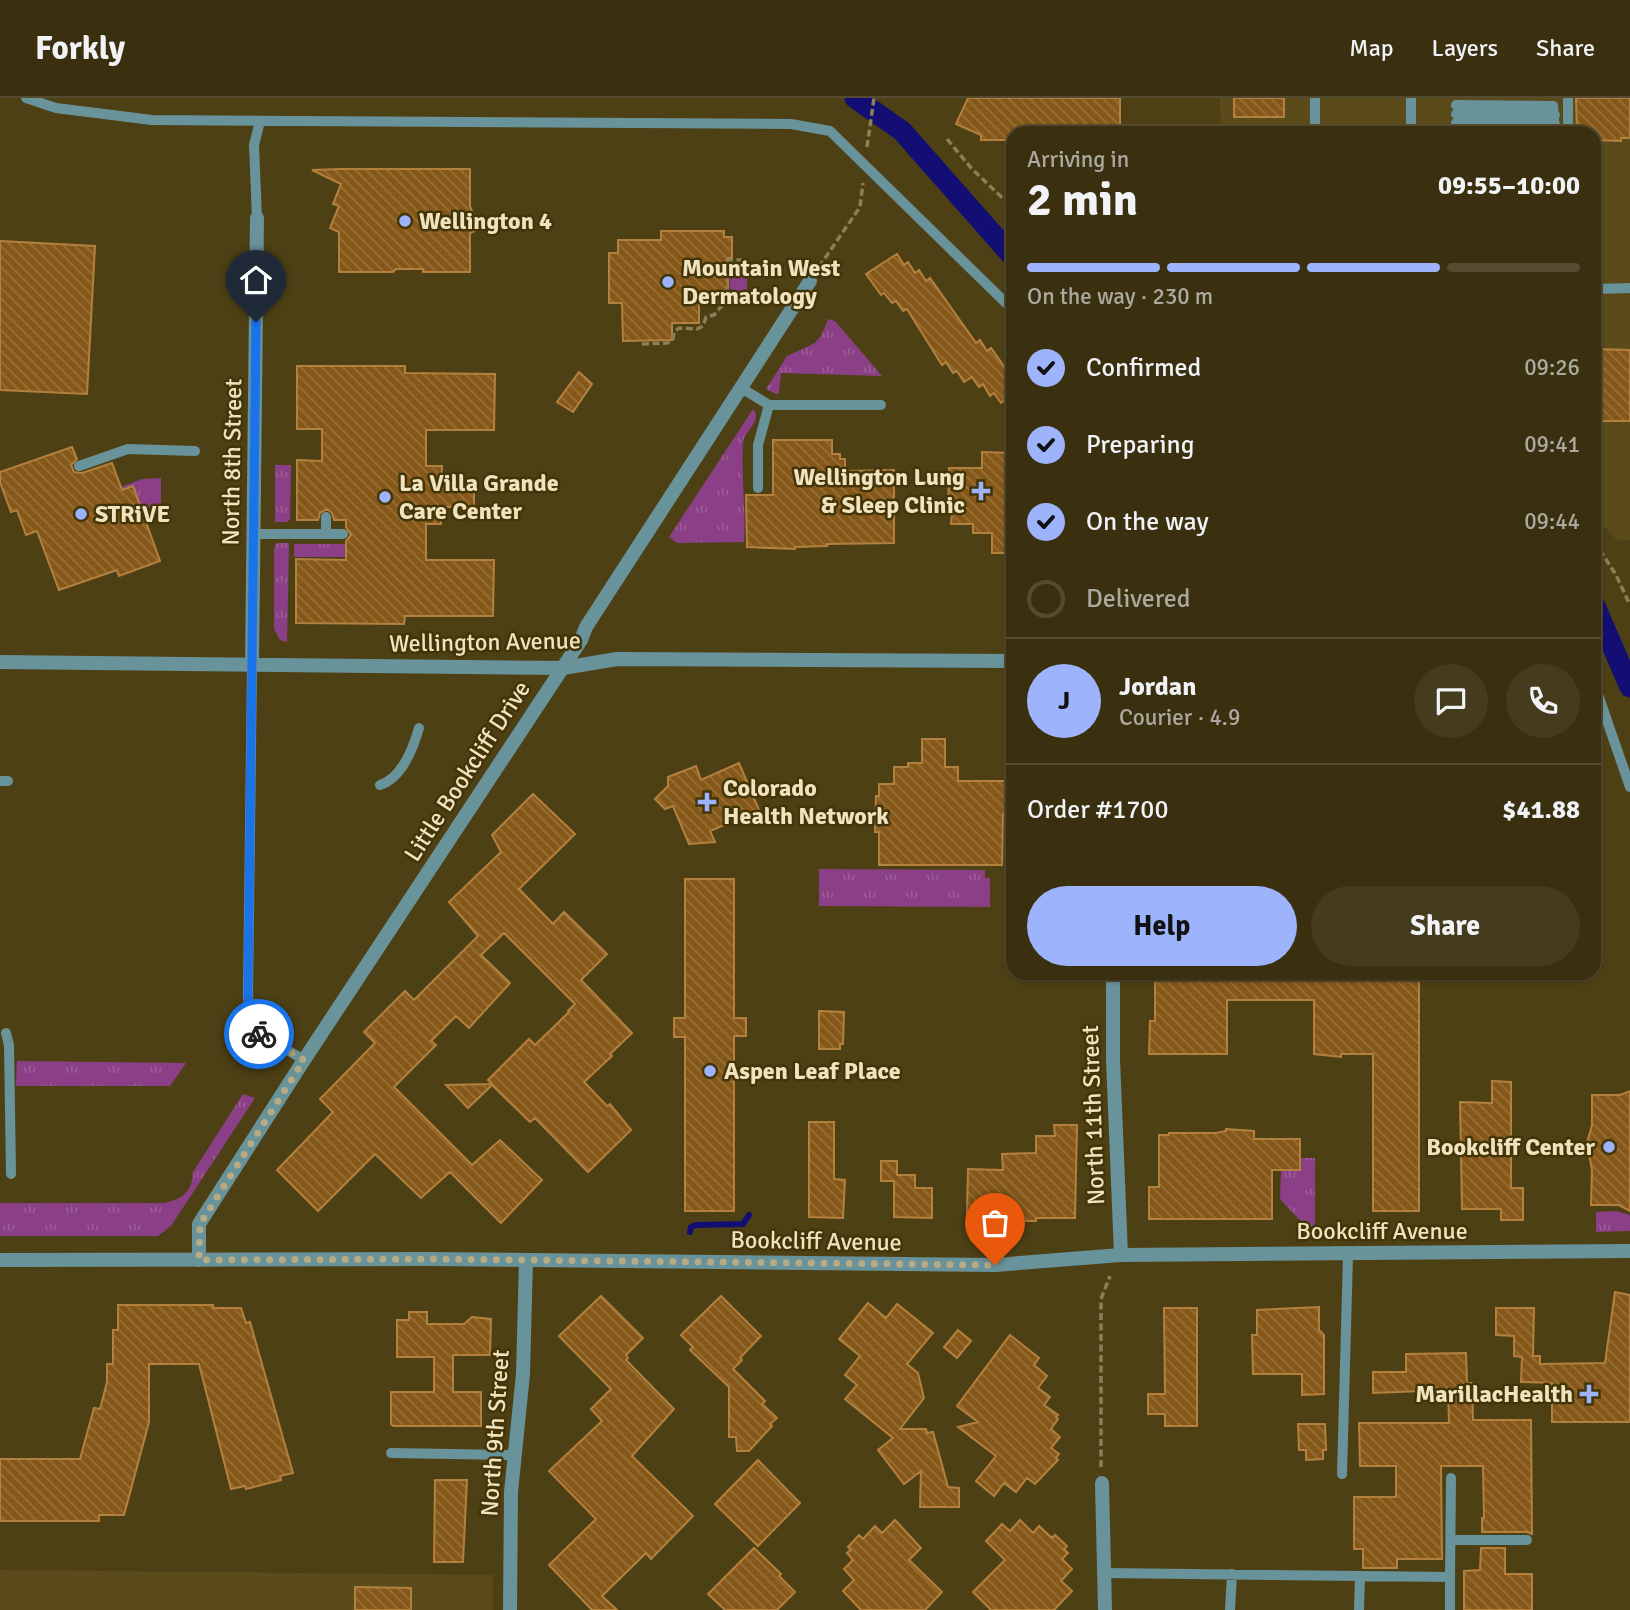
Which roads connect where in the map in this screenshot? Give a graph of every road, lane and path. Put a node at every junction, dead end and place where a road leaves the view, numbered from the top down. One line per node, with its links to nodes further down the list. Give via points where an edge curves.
1 (26, 98): 7 (lane, via 56,108 152,120)
2 (874, 98): 13 (path)
3 (1315, 98): 9 (lane)
4 (1411, 98): 10 (lane)
5 (1568, 98): 11 (lane)
6 (1456, 115): 8 (lane); 8 (lane, via 1553,106)
7 (260, 121): 13 (lane, via 791,124 830,131); 15 (lane, via 254,145)
8 (1555, 124)
9 (1315, 126)
10 (1411, 126)
11 (1568, 126)
12 (947, 139): 14 (path)
13 (865, 163): 17 (path, via 860,207); 20 (lane)
14 (1006, 201)
15 (257, 218): 29 (street, North 8th Street)
16 (742, 260): 21 (path, via 727,260 727,300 706,317 703,326 679,328 667,343)
17 (810, 281): 22 (street, Little Bookcliff Drive)
18 (1630, 288): 19 (lane)
19 (1601, 289)
20 (1006, 303)
21 (642, 344)
22 (741, 388): 23 (lane); 37 (street, Little Bookcliff Drive)
23 (769, 405): 24 (lane); 27 (lane, via 758,445)
24 (881, 405)
25 (195, 451): 26 (lane, via 128,449)
26 (79, 466)
27 (758, 488)
28 (326, 517): 30 (lane)
29 (254, 534): 30 (lane); 36 (street, North 8th Street)
30 (326, 534): 31 (lane)
31 (343, 534)
32 (1601, 552): 33 (path)
33 (1630, 605)
34 (1006, 661): 37 (street, Wellington Avenue, via 617,659)
35 (0, 662): 36 (street, Wellington Avenue)
36 (252, 665): 37 (street, Wellington Avenue); 44 (lane, via 250,1017 255,1031)
37 (563, 668): 44 (street, Little Bookcliff Drive)
38 (1601, 703): 41 (lane)
39 (419, 728): 40 (lane, via 414,746 393,779)
40 (380, 785)
41 (1630, 787)
42 (1113, 980): 47 (street, North 11th Street)
43 (6, 1032): 45 (lane)
44 (304, 1060): 50 (street, Little Bookcliff Drive, via 200,1224)
45 (11, 1174)
46 (1630, 1251): 48 (street, Bookcliff Avenue)
47 (1121, 1255): 48 (street, Bookcliff Avenue); 51 (street, Bookcliff Avenue, via 995,1265)
48 (1348, 1255): 55 (lane)
49 (0, 1260): 50 (street, Bookcliff Avenue)
50 (199, 1260): 51 (street, Bookcliff Avenue)
51 (526, 1260): 54 (street, North 9th Street)
52 (1110, 1276): 57 (path, via 1101,1298)
53 (391, 1453): 54 (lane)
54 (515, 1455): 64 (street, North 9th Street)
55 (1342, 1474)
56 (1451, 1478): 58 (lane)
57 (1101, 1483): 60 (street)
58 (1451, 1540): 59 (lane); 63 (lane)
59 (1527, 1540)
60 (1104, 1573): 61 (lane); 65 (street)
61 (1232, 1574): 62 (lane); 66 (lane)
62 (1360, 1577): 63 (lane); 67 (lane)
63 (1450, 1577): 68 (lane)
64 (510, 1610)
65 (1105, 1610)
66 (1230, 1610)
67 (1359, 1610)
68 (1450, 1610)

